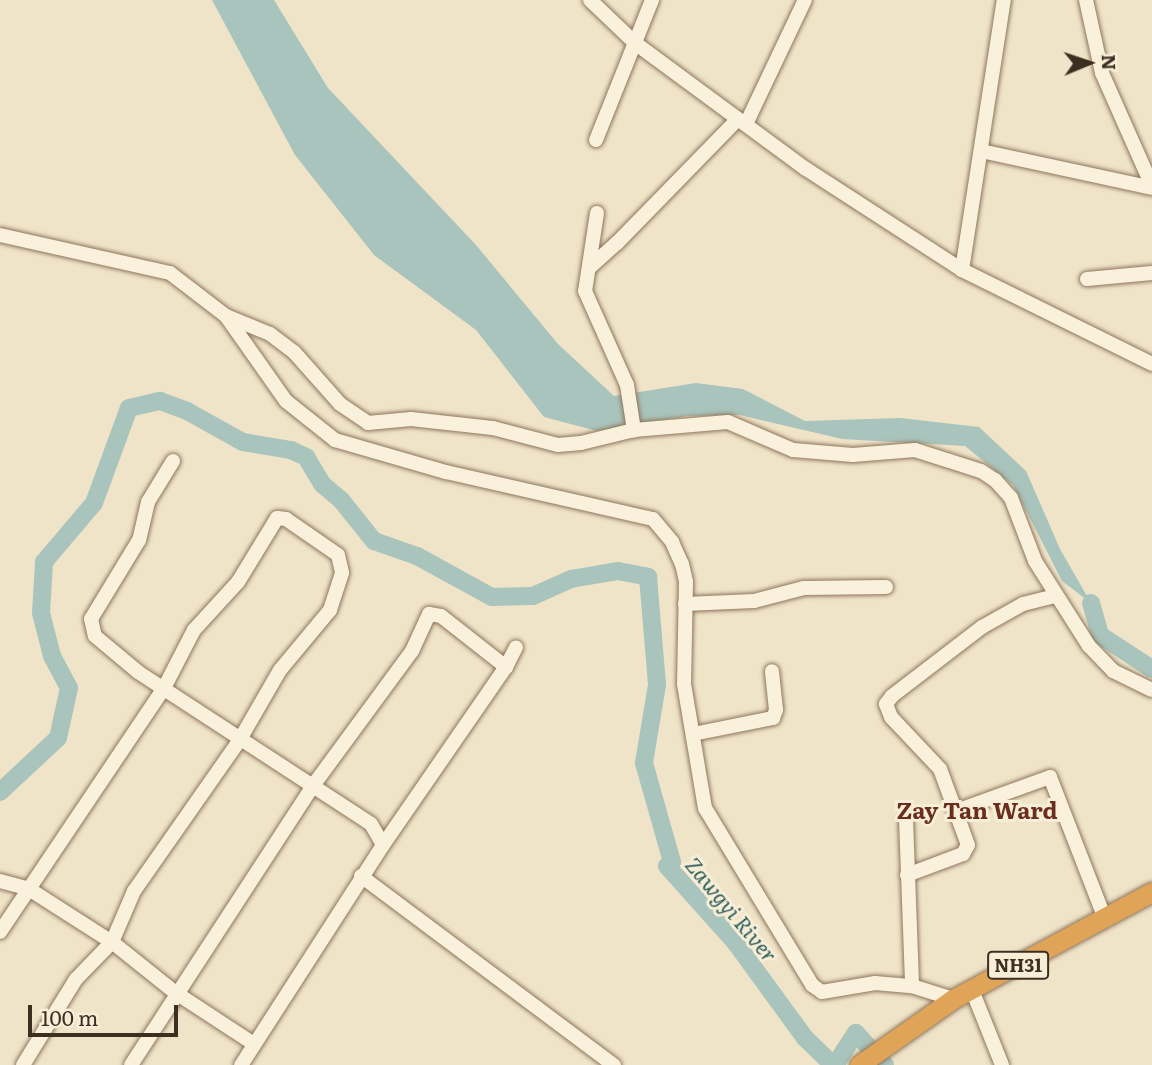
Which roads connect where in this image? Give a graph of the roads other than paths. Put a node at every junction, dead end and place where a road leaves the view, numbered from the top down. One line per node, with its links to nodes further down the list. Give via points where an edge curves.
1 (590, 0): 6 (street)
2 (652, 0): 6 (street)
3 (805, 0): 7 (street)
4 (1004, 0): 9 (street)
5 (1086, 0): 10 (street, via 1102,72)
6 (635, 43): 7 (street); 8 (street)
7 (742, 122): 13 (street); 14 (street)
8 (596, 140)
9 (981, 151): 10 (street); 14 (street)
10 (1152, 187)
11 (597, 213): 13 (street)
12 (0, 235): 17 (street, via 170,273)
13 (589, 268): 19 (street, via 587,303 614,352)
14 (962, 271): 18 (street)
15 (1152, 273): 16 (street)
16 (1087, 279)
17 (226, 316): 19 (street, via 270,334 286,346 340,404 368,423 411,419 493,428 558,445); 23 (street, via 286,401 334,440 446,472 653,519 672,542 682,564 687,582)
18 (1152, 364)
19 (634, 428): 22 (street, via 728,422 793,450 853,455 915,450 981,471 1011,498 1035,561)
20 (173, 461): 27 (street, via 148,502 139,540 91,618 95,636)
21 (886, 587): 23 (street, via 804,588 754,601)
22 (1055, 596): 28 (street, via 1100,659 1113,671); 32 (street, via 1023,604 982,627 886,704 891,718 940,769)
23 (685, 604): 29 (street, via 684,684)
24 (516, 647): 25 (street)
25 (506, 667): 31 (street, via 441,617 429,614 412,651); 34 (street)
26 (772, 671): 29 (street, via 776,710 772,719)
27 (164, 688): 30 (street); 30 (street, via 194,630 238,582 277,518 338,555 342,573 330,610 281,670); 38 (street)
28 (1152, 690)
29 (693, 734): 43 (street, via 705,808 812,985 822,992 875,983)
30 (239, 741): 31 (street); 42 (street, via 134,891)
31 (312, 787): 34 (street, via 371,824); 45 (street)
32 (956, 811): 35 (street, via 967,851); 40 (street, via 1050,776)
33 (906, 819): 35 (street)
34 (383, 845): 36 (street)
35 (907, 875): 43 (street)
36 (361, 876): 47 (street); 51 (street)
37 (0, 881): 38 (street)
38 (29, 889): 41 (street); 42 (street)
39 (1152, 892): 40 (highway, NH31)
40 (1105, 919): 44 (highway, NH31)
41 (0, 932)
42 (113, 942): 45 (street); 48 (street, via 76,979)
43 (912, 986): 46 (street)
44 (972, 990): 46 (highway, NH31); 53 (street)
45 (176, 993): 47 (street); 49 (street)
46 (953, 999): 52 (highway, NH31)
47 (254, 1044): 50 (street)
48 (23, 1065)
49 (131, 1065)
50 (241, 1065)
51 (614, 1065)
52 (859, 1065)
53 (1002, 1065)

